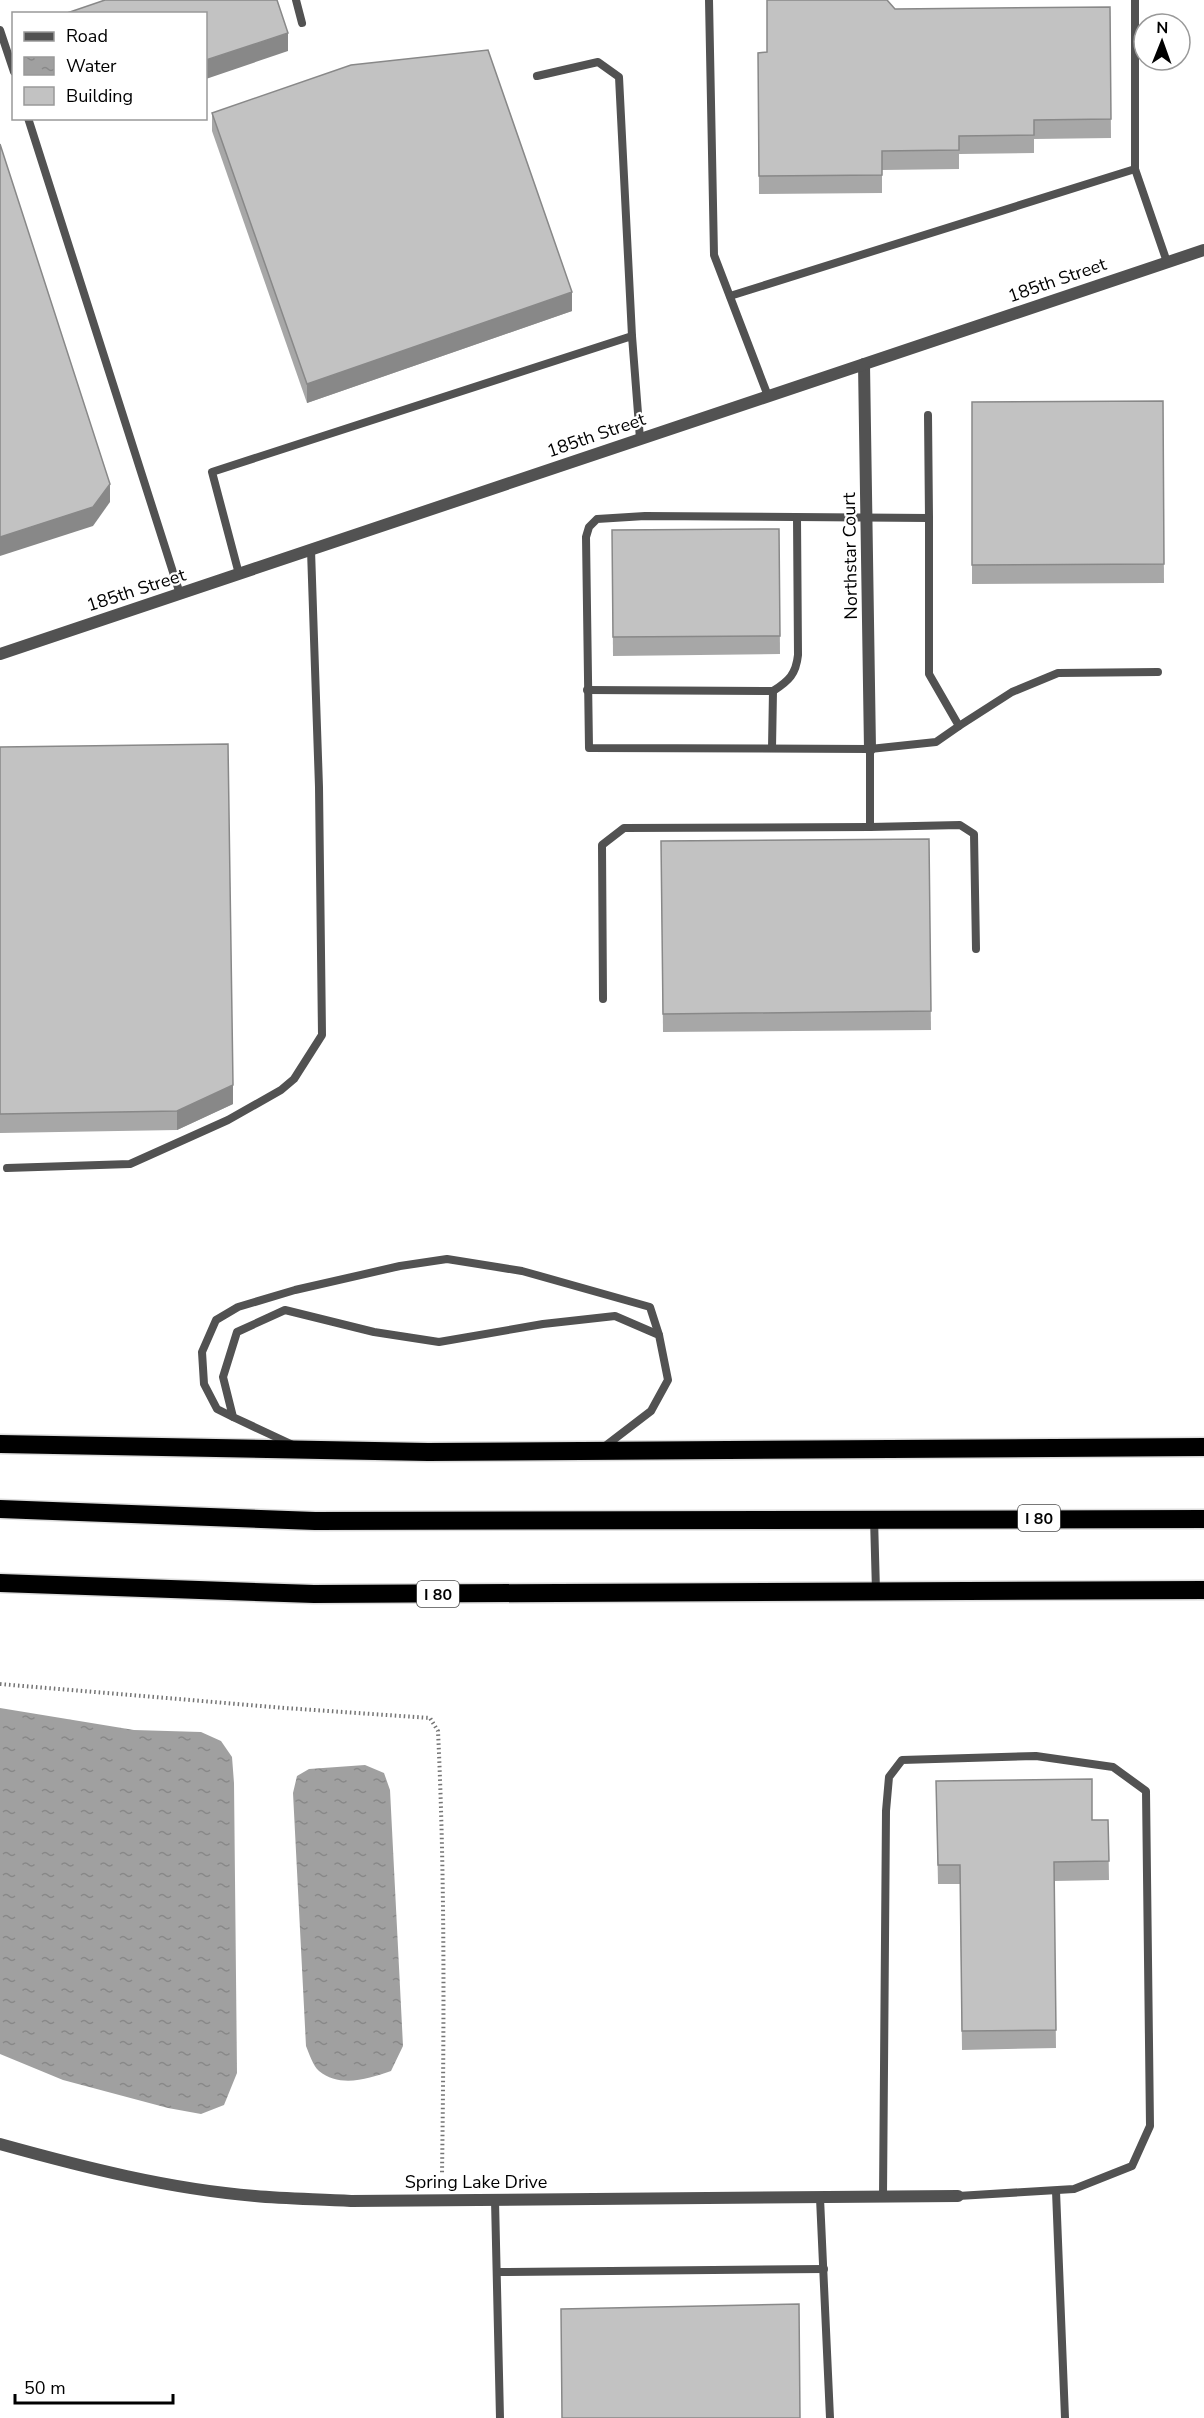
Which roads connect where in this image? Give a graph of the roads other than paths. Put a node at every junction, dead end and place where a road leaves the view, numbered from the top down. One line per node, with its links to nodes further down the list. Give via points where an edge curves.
1 (296, 0): 4 (lane)
2 (709, 0): 12 (lane, via 714,255)
3 (1135, 0): 9 (lane)
4 (302, 23)
5 (0, 30): 6 (lane)
6 (12, 66)
7 (537, 76): 13 (lane, via 598,62 619,77)
8 (29, 120): 23 (lane)
9 (1135, 169): 11 (lane); 12 (lane)
10 (1204, 250): 11 (street, 185th Street)
11 (1167, 262): 14 (street, 185th Street)
12 (730, 296): 15 (lane)
13 (632, 336): 17 (lane); 22 (lane, via 212,472)
14 (864, 364): 15 (street, 185th Street); 19 (street, Northstar Court)
15 (768, 396): 17 (street, 185th Street)
16 (928, 415): 20 (lane)
17 (640, 439): 21 (street, 185th Street)
18 (797, 518): 19 (lane); 26 (lane, via 597,519 586,537); 27 (lane, via 797,669 789,681)
19 (868, 518): 20 (lane); 30 (street, Northstar Court)
20 (929, 518): 28 (lane, via 929,674)
21 (312, 550): 22 (street, 185th Street); 34 (lane, via 322,1035 294,1079 281,1090 228,1120 130,1164)
22 (239, 574): 23 (street, 185th Street)
23 (180, 594): 24 (street, 185th Street)
24 (0, 654)
25 (1158, 672): 28 (lane, via 1058,673 1012,692)
26 (587, 690): 27 (lane); 29 (lane, via 589,748)
27 (773, 691): 29 (lane)
28 (959, 726): 30 (lane, via 936,741)
29 (772, 748): 30 (lane)
30 (870, 749): 31 (lane)
31 (870, 827): 32 (lane, via 960,825 974,834); 33 (lane, via 624,828 602,845)
32 (976, 949)
33 (603, 999)
34 (7, 1168)
35 (659, 1335): 36 (lane, via 615,1316 439,1342 374,1332 285,1310 237,1332 223,1377); 36 (lane, via 650,1307 522,1271 447,1259 400,1266 238,1307 216,1320 202,1352 204,1384 217,1409); 40 (lane, via 668,1380 651,1411)
36 (233, 1417): 39 (lane)
37 (0, 1444): 39 (highway)
38 (1204, 1447): 40 (highway)
39 (305, 1450): 40 (highway)
40 (599, 1451)
41 (0, 1509): 42 (highway, I 80, via 315,1521)
42 (874, 1518): 43 (highway, I 80); 46 (lane)
43 (1204, 1519)
44 (0, 1583): 46 (highway, I 80, via 314,1594)
45 (1204, 1590): 46 (highway, I 80)
46 (876, 1592)
47 (0, 2144): 52 (street, Spring Lake Drive, via 75,2165 255,2196)
48 (1056, 2191): 49 (lane); 50 (lane, via 1074,2190 1132,2166 1150,2126 1146,1791 1113,1767 1036,1756 902,1760 889,1777 886,1811); 57 (lane)
49 (958, 2196): 50 (street, Spring Lake Drive)
50 (883, 2197): 51 (street, Spring Lake Drive)
51 (820, 2198): 52 (street, Spring Lake Drive); 53 (lane)
52 (495, 2200): 54 (lane)
53 (824, 2269): 54 (lane); 56 (lane)
54 (497, 2272): 55 (lane)
55 (500, 2418)
56 (830, 2418)
57 (1065, 2418)

